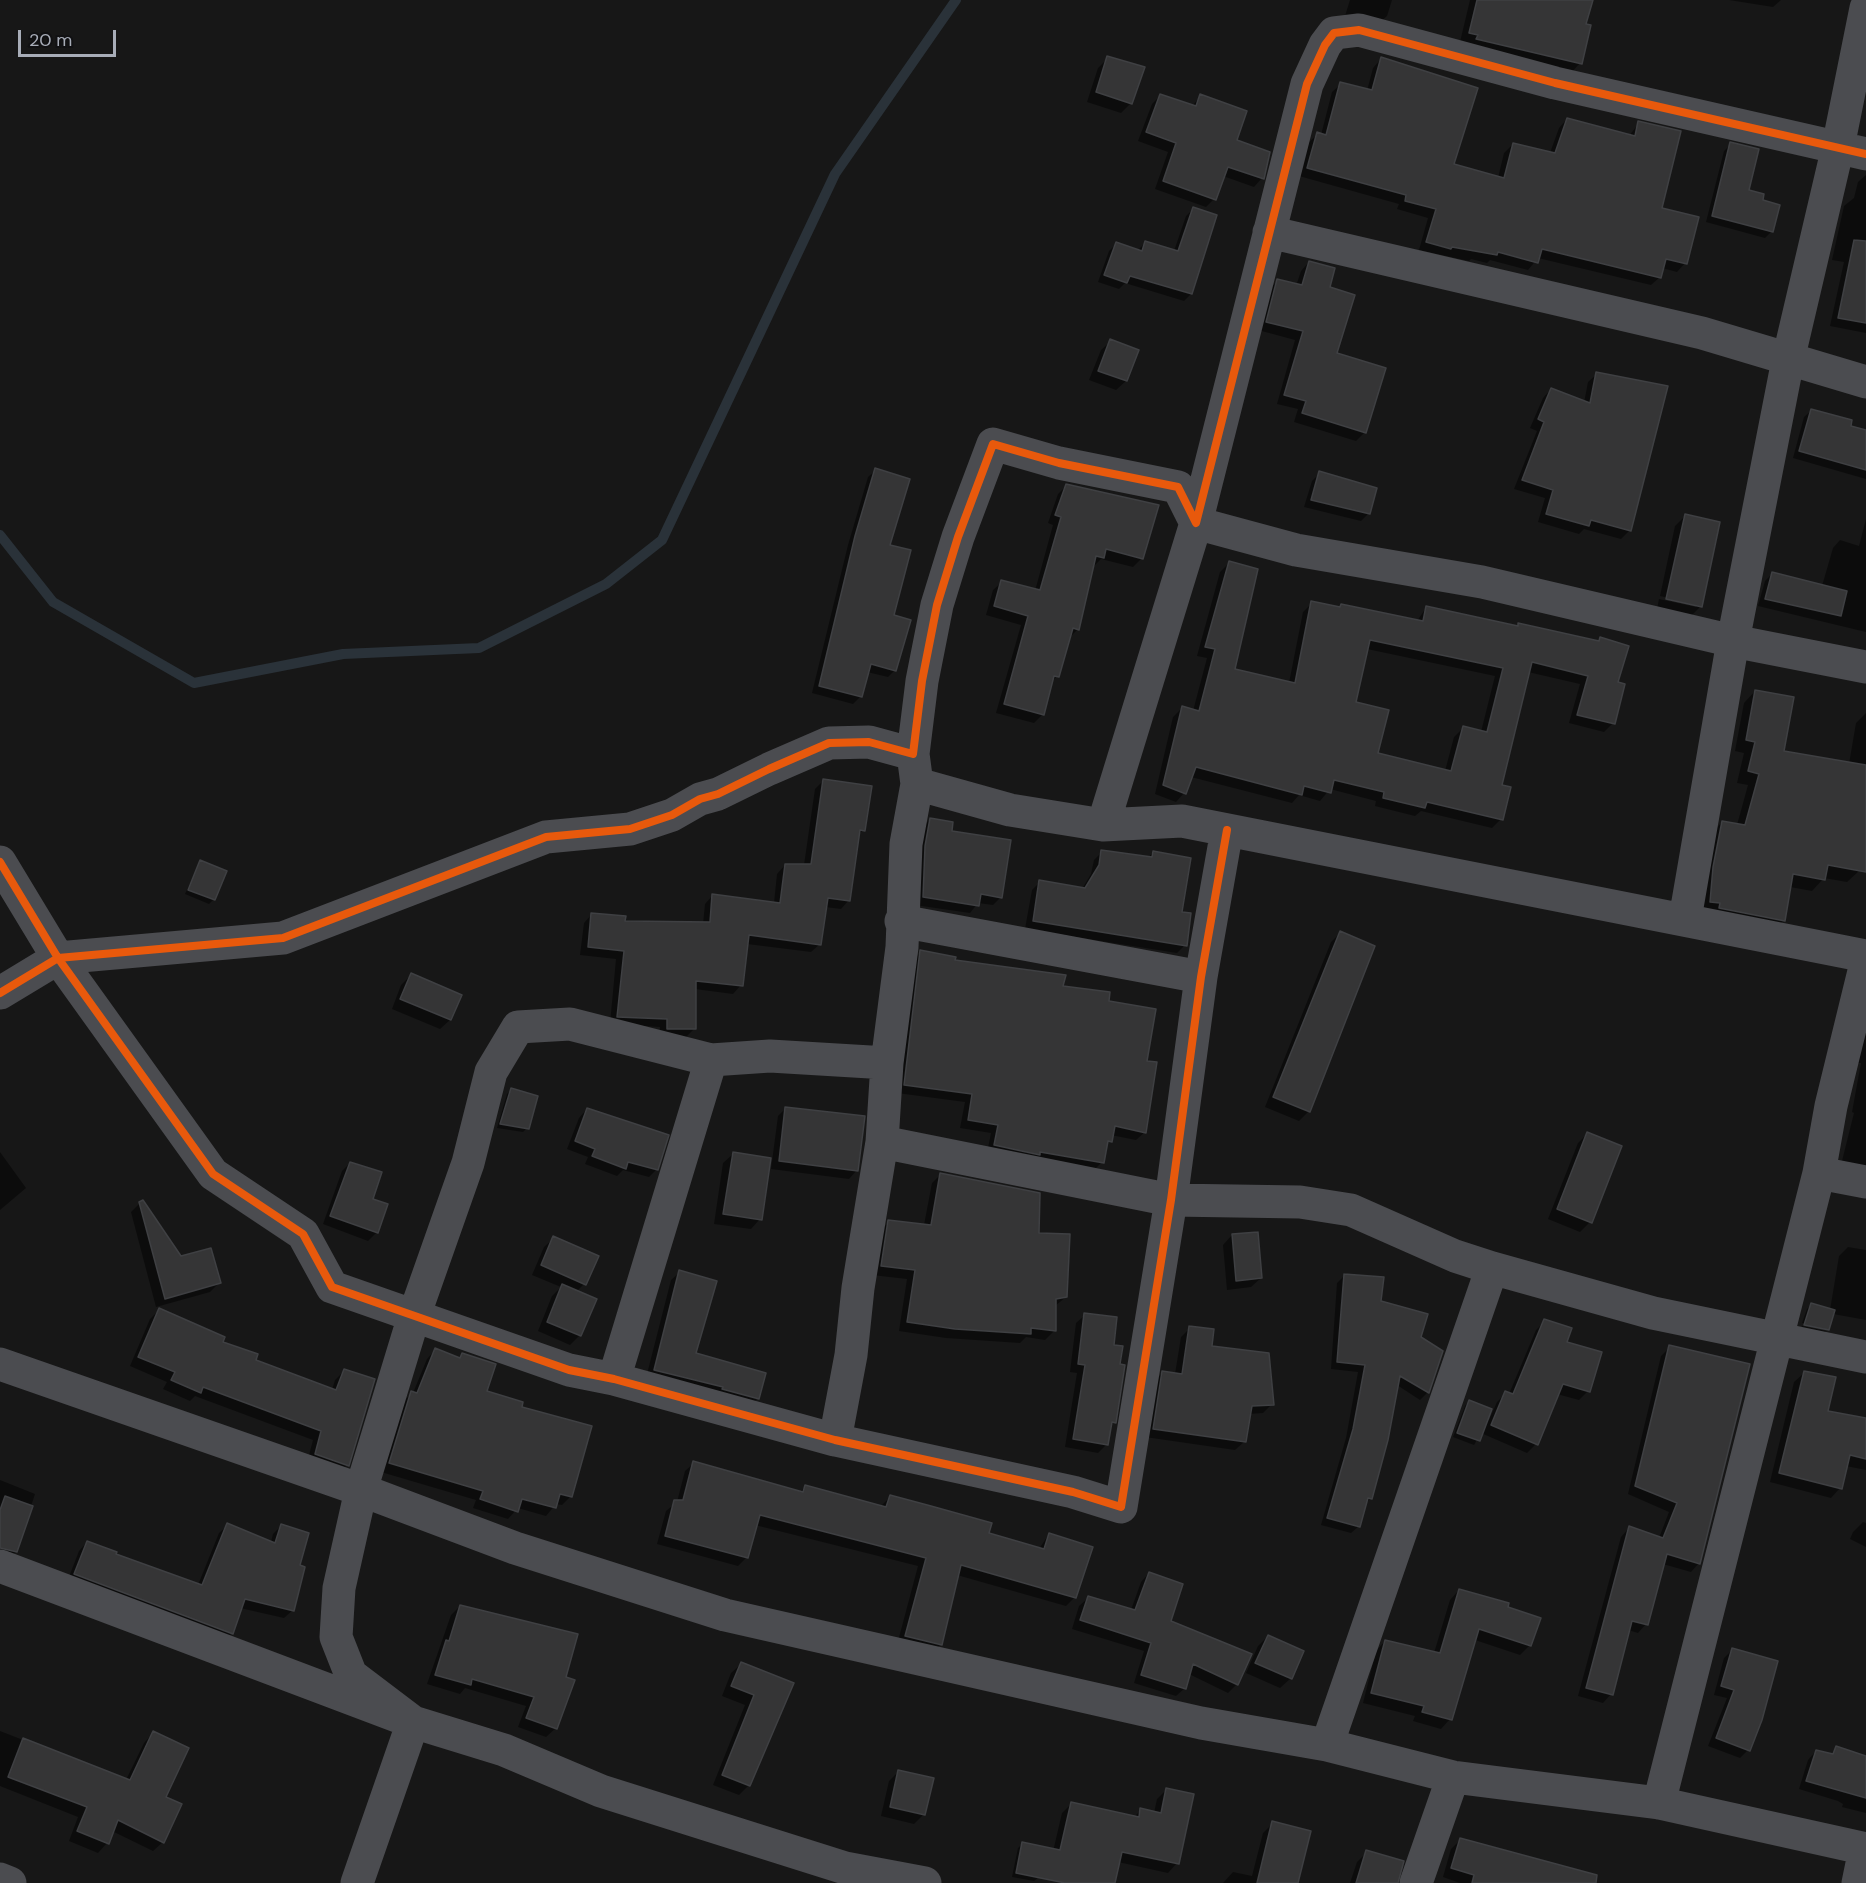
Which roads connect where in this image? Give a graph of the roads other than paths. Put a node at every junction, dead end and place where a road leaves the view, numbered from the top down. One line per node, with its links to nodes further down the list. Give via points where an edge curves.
1 (1866, 8): 2 (street)
2 (1852, 151): 3 (street, via 1555,83 1347,30 1334,33 1325,45 1307,84); 4 (street)
3 (1269, 232): 4 (street, via 1702,333); 6 (street)
4 (1788, 360): 5 (street); 7 (street)
5 (1866, 382)
6 (1196, 523): 7 (street, via 1296,550 1482,582); 9 (street, via 1178,487 1059,463 993,444 937,605 922,681); 10 (street)
7 (1733, 641): 8 (street); 13 (street)
8 (1866, 667)
9 (915, 769): 10 (street, via 1010,810); 14 (street); 16 (street, via 869,742 829,743 672,815 630,829 546,837 283,938)
10 (1103, 825): 11 (street, via 1182,820)
11 (1227, 830): 13 (street); 18 (street)
12 (0, 862): 16 (street)
13 (1685, 919): 15 (street)
14 (901, 921): 18 (street); 21 (street, via 902,947)
15 (1866, 956)
16 (58, 958): 19 (street); 27 (street, via 213,1174 303,1234 332,1287)
17 (1866, 963): 23 (street)
18 (1201, 977): 25 (street)
19 (0, 993)
20 (711, 1060): 21 (street, via 770,1056); 27 (street, via 570,1024 518,1027 491,1071 468,1163); 31 (street)
21 (887, 1063): 22 (street)
22 (882, 1142): 25 (street); 32 (street)
23 (1819, 1173): 24 (street); 28 (street)
24 (1866, 1182)
25 (1171, 1200): 26 (street, via 1300,1202 1351,1210); 32 (street, via 1121,1507 1073,1492)
26 (1492, 1268): 28 (street, via 1653,1313); 36 (street)
27 (414, 1316): 31 (street, via 569,1370); 33 (street)
28 (1778, 1337): 29 (street); 38 (street)
29 (1866, 1357)
30 (0, 1364): 33 (street)
31 (614, 1379): 32 (street)
32 (836, 1440)
33 (361, 1490): 35 (street, via 339,1588 336,1636 351,1675); 36 (street, via 515,1548 725,1615 1201,1723)
34 (0, 1566): 35 (street)
35 (413, 1722): 41 (street, via 504,1750 601,1791); 43 (street)
36 (1327, 1745): 37 (street)
37 (1453, 1777): 38 (street); 45 (street)
38 (1659, 1803): 39 (street)
39 (1866, 1849): 46 (street)
40 (0, 1879): 42 (street)
41 (879, 1880): 44 (street)
42 (10, 1883)
43 (357, 1883)
44 (925, 1883)
45 (1416, 1883)
46 (1858, 1883)

